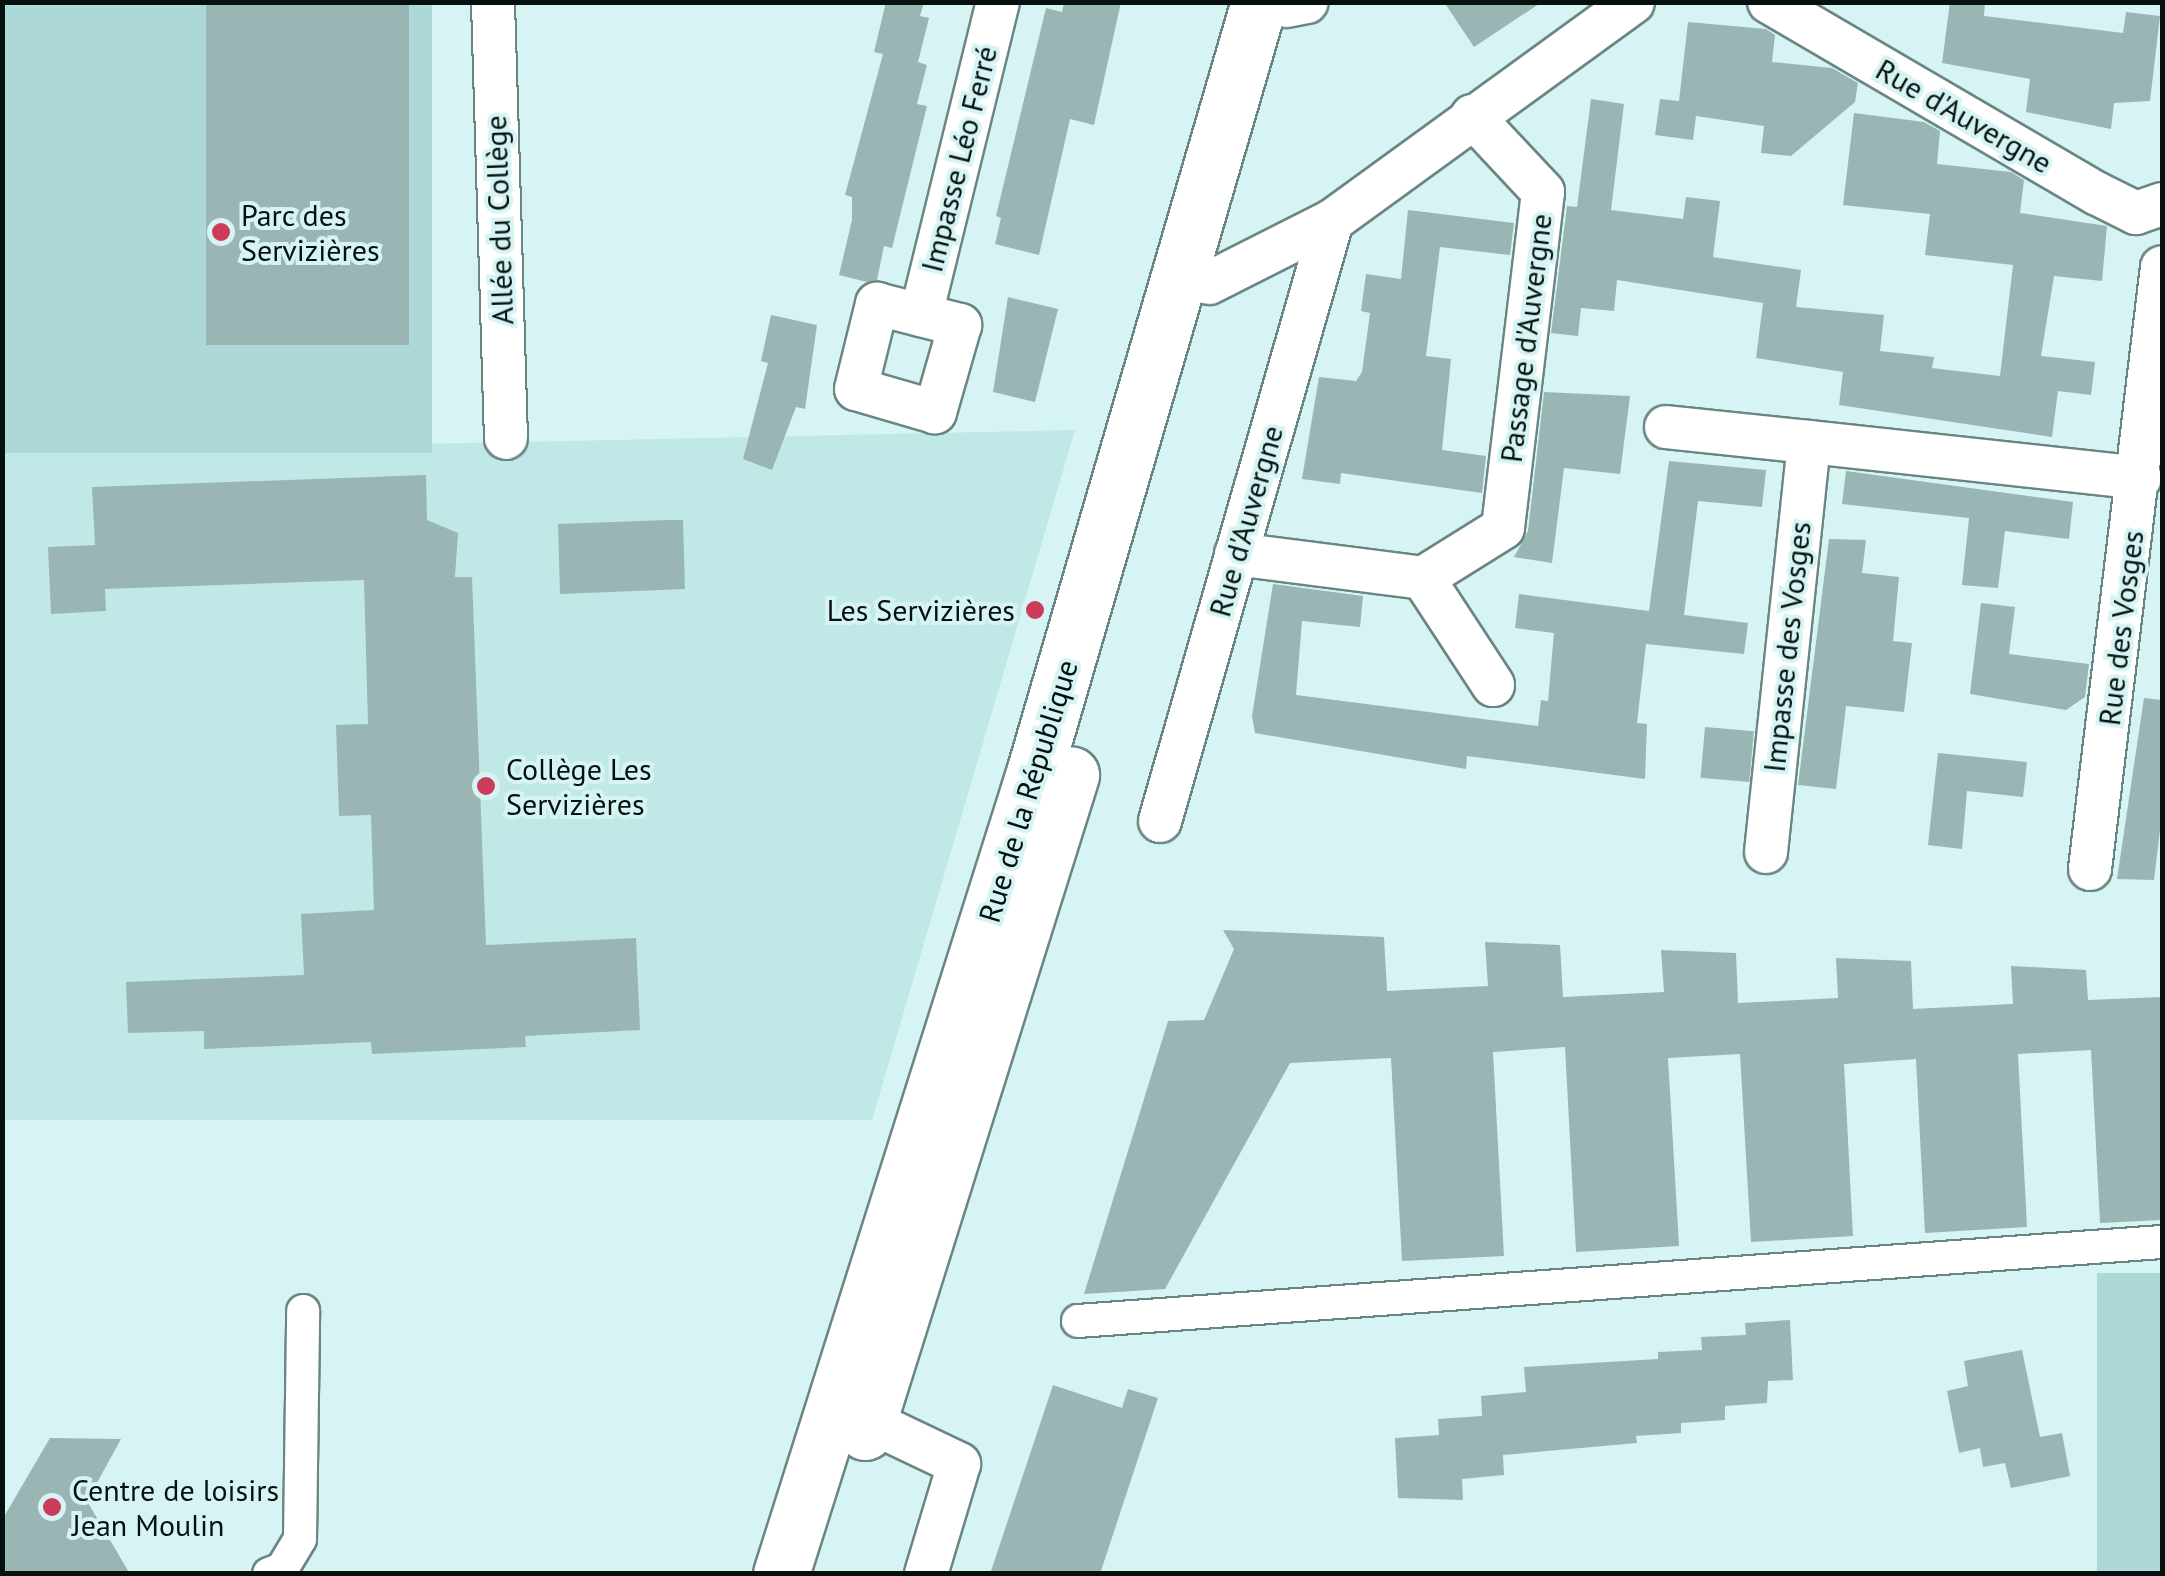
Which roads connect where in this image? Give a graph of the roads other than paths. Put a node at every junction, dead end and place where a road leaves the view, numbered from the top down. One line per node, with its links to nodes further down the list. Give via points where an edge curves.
1 (492, 2): 13 (street, Allée du Collège)
2 (998, 2): 11 (street, Impasse Léo Ferré)
3 (1633, 2): 6 (street)
4 (1769, 2): 7 (street, Rue d'Auvergne, via 2096,193 2136,213)
5 (1285, 3): 10 (main road, Rue de la République); 19 (main road, Rue de la République)
6 (1472, 116): 8 (street); 17 (street, Passage d'Auvergne, via 1543,192 1503,528)
7 (2162, 210)
8 (1332, 221): 10 (street); 16 (street, Rue d'Auvergne)
9 (2162, 267): 15 (street, Rue des Vosges)
10 (1209, 284): 19 (main road, Rue de la République)
11 (921, 315)
12 (1666, 427): 14 (street)
13 (506, 438)
14 (1809, 442): 15 (street); 21 (street, Impasse des Vosges)
15 (2140, 478): 22 (street, Rue des Vosges)
16 (1236, 554): 17 (street); 20 (street, Rue d'Auvergne)
17 (1423, 578): 18 (street)
18 (1493, 685)
19 (1052, 776): 26 (main road, Rue de la République); 28 (main road, Rue de la République)
20 (1160, 821)
21 (1766, 852)
22 (2090, 868)
23 (2162, 1242): 25 (street)
24 (303, 1311): 27 (street, via 300,1539 282,1569)
25 (1078, 1321)
26 (868, 1421): 29 (main road, Rue de la République); 30 (street, via 958,1464)
27 (269, 1574)
28 (781, 1574)
29 (820, 1574)
30 (926, 1574)

